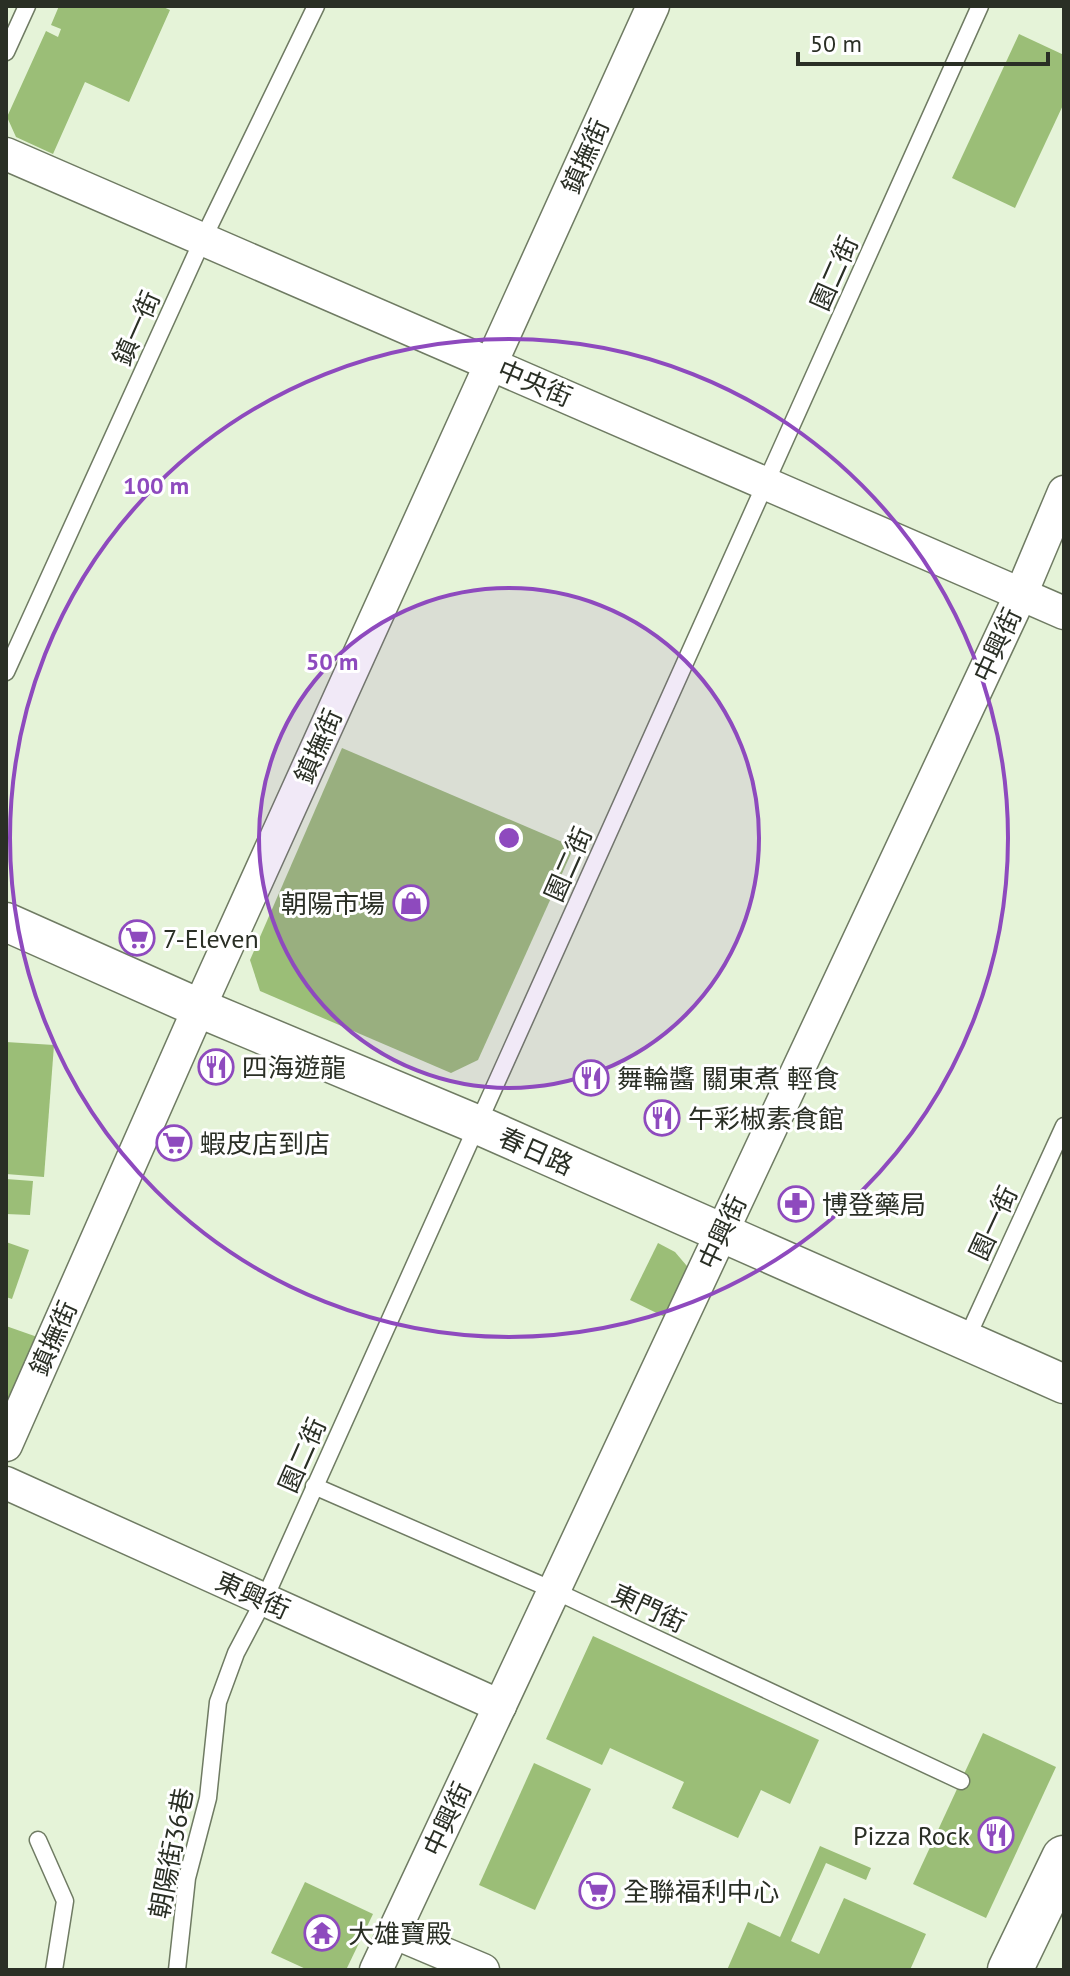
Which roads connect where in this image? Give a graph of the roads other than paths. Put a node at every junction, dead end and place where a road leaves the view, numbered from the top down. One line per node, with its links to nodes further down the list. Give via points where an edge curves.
1 (27, 6): 5 (lane)
2 (316, 6): 7 (lane, 鎮一街)
3 (653, 6): 8 (street, 鎮撫街)
4 (980, 6): 9 (lane, 園二街)
5 (6, 52)
6 (6, 154): 7 (street, 中央街)
7 (203, 239): 8 (street, 中央街); 13 (lane, 鎮一街)
8 (491, 364): 9 (street, 中央街); 15 (street, 鎮撫街)
9 (766, 483): 11 (street, 中央街); 16 (lane, 園二街)
10 (1064, 492): 11 (street, 中興街)
11 (1021, 594): 12 (street, 中央街); 18 (street, 中興街)
12 (1064, 613)
13 (6, 672)
14 (6, 922): 15 (street, 春日路)
15 (199, 1008): 16 (street, 春日路); 21 (street, 鎮撫街)
16 (476, 1124): 18 (street, 春日路); 23 (lane, 園二街)
17 (1064, 1126): 19 (lane, 園一街)
18 (721, 1233): 19 (street, 春日路); 24 (street, 中興街)
19 (966, 1340): 20 (street, 春日路)
20 (1064, 1384)
21 (6, 1445)
22 (6, 1483): 25 (street, 東興街)
23 (314, 1486): 24 (lane, 東門街); 25 (lane, 園二街)
24 (553, 1590): 26 (street, 中興街); 28 (lane, 東門街)
25 (264, 1600): 26 (street, 東興街); 27 (lane, 園二街, via 218,1702)
26 (500, 1706): 31 (street, 中興街)
27 (213, 1745): 33 (lane, 朝陽街36巷, via 208,1798 187,1878)
28 (961, 1781)
29 (38, 1840): 32 (lane, via 65,1901)
30 (1064, 1858): 36 (main road)
31 (393, 1932): 34 (street, 中興街); 35 (street)
32 (54, 1970)
33 (177, 1970)
34 (376, 1970)
35 (483, 1970)
36 (1010, 1970)

